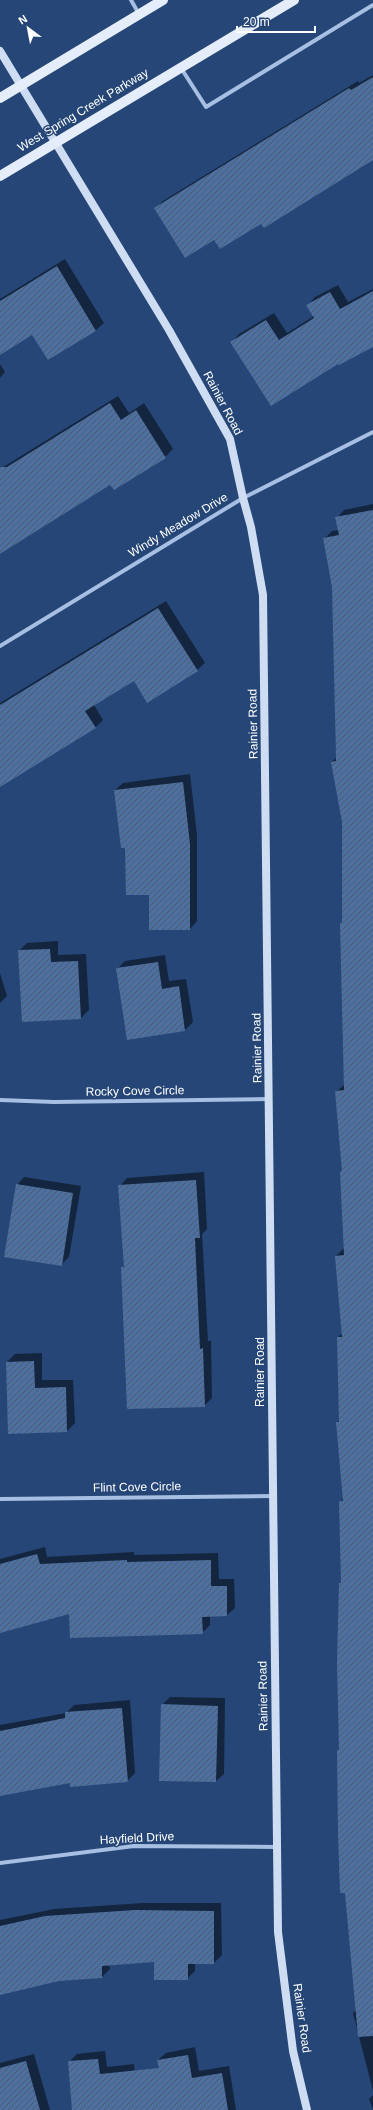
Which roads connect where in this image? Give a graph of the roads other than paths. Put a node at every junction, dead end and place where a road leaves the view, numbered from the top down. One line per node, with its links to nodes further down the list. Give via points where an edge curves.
1 (131, 0): 5 (street)
2 (163, 0): 5 (main road)
3 (294, 0): 7 (main road, West Spring Creek Parkway)
4 (373, 5): 7 (street, via 206,107)
5 (139, 14): 8 (main road)
6 (0, 51): 8 (street, Rainier Road)
7 (181, 68): 10 (main road, West Spring Creek Parkway)
8 (21, 85): 9 (main road); 10 (street, Rainier Road)
9 (0, 98)
10 (55, 142): 11 (main road, West Spring Creek Parkway); 13 (street, Rainier Road, via 169,330 230,439)
11 (0, 176)
12 (373, 432): 13 (street, Windy Meadow Drive)
13 (243, 498): 14 (street, Windy Meadow Drive); 15 (street, Rainier Road, via 263,595)
14 (0, 646)
15 (270, 1099): 16 (street, Rocky Cove Circle, via 54,1102); 17 (street, Rainier Road)
16 (0, 1100)
17 (273, 1496): 18 (street, Flint Cove Circle); 19 (street, Rainier Road)
18 (0, 1499)
19 (277, 1847): 20 (street, Hayfield Drive, via 134,1846); 21 (street, Rainier Road, via 278,1932 293,2051)
20 (0, 1863)
21 (307, 2110)

